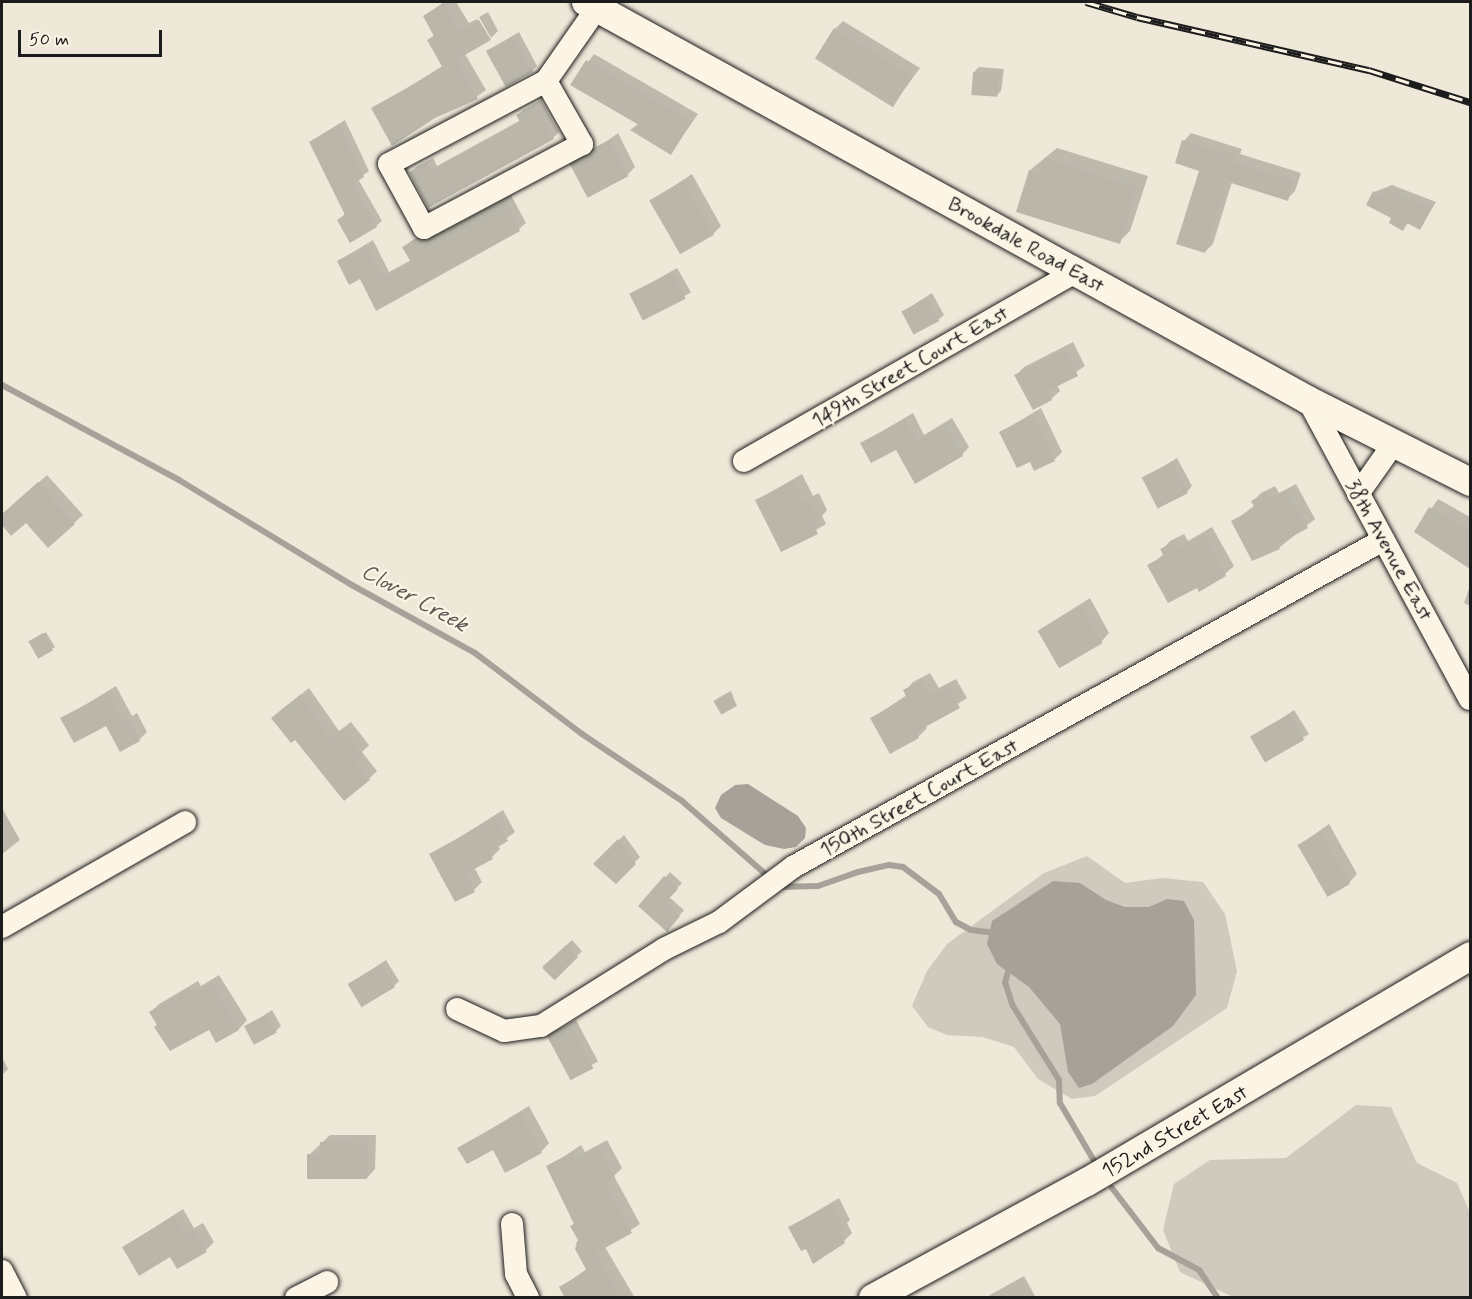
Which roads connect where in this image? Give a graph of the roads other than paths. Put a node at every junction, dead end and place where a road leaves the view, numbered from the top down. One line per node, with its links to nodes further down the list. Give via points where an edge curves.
1 (592, 5): 2 (street); 3 (main road, Brookdale Road East)
2 (546, 81): 2 (street, via 389,164 424,228 582,144)
3 (1075, 272): 4 (main road, Brookdale Road East); 6 (street, 149th Street Court East)
4 (1308, 400): 5 (main road, Brookdale Road East); 8 (street, 38th Avenue East)
5 (1394, 443): 7 (main road, Brookdale Road East); 8 (street)
6 (744, 461)
7 (1470, 482)
8 (1358, 494): 9 (street, 38th Avenue East)
9 (1383, 540): 10 (street, 38th Avenue East); 14 (street, 150th Street Court East, via 793,867 718,922 664,949 541,1026 504,1031)
10 (1470, 699)
11 (185, 822): 12 (street)
12 (2, 927)
13 (1470, 956): 21 (main road, 152nd Street East, via 1087,1182)
14 (457, 1009)
15 (512, 1224): 20 (street, via 516,1274)
16 (2, 1271): 18 (street)
17 (327, 1282): 19 (street)
18 (16, 1298)
19 (296, 1298)
20 (528, 1298)
21 (873, 1298)

